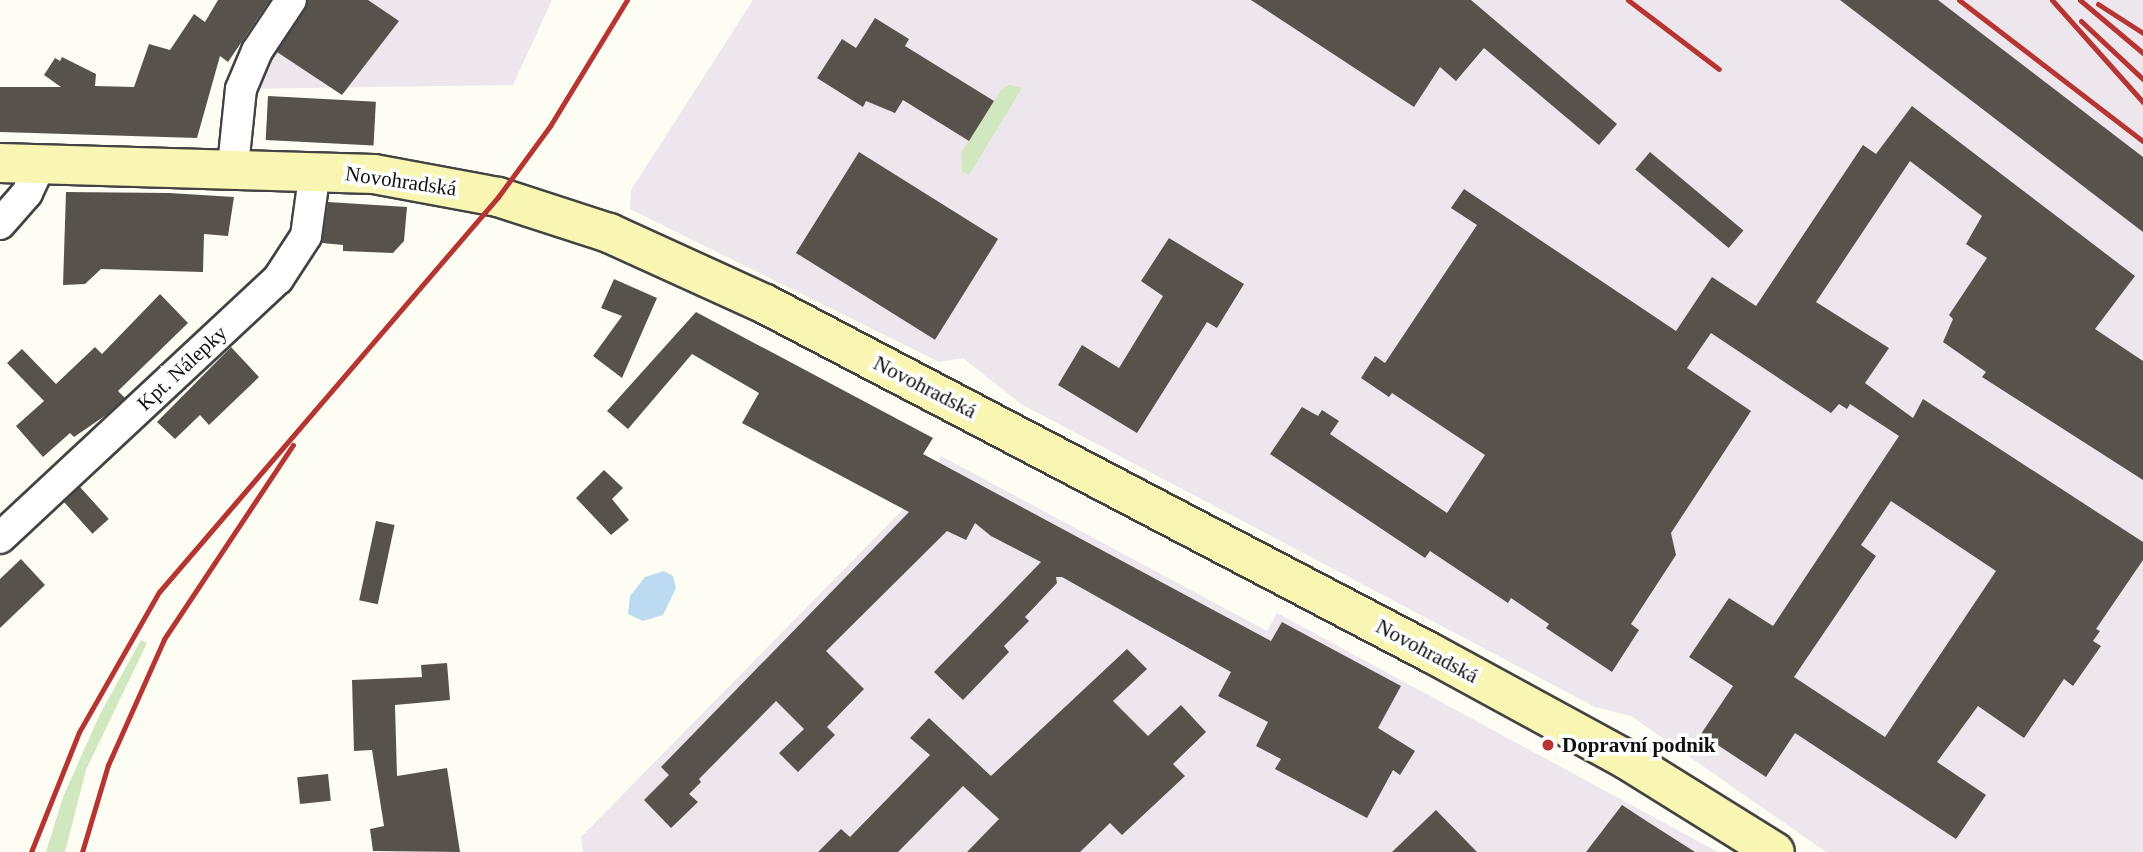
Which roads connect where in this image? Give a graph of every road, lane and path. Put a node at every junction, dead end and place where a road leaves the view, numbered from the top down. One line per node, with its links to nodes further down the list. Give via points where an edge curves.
1 (290, 0): 4 (street, via 257,51 241,89)
2 (0, 163): 3 (main road, Novohradská)
3 (41, 163): 4 (main road, Novohradská); 6 (street, via 27,193)
4 (233, 166): 5 (main road, Novohradská)
5 (315, 170): 7 (street, Kpt. Nálepky, via 306,236 278,279); 8 (main road, Novohradská, via 374,174 498,197 609,233 697,270 1431,653 1627,760)
6 (0, 224)
7 (0, 538)
8 (1775, 852)

